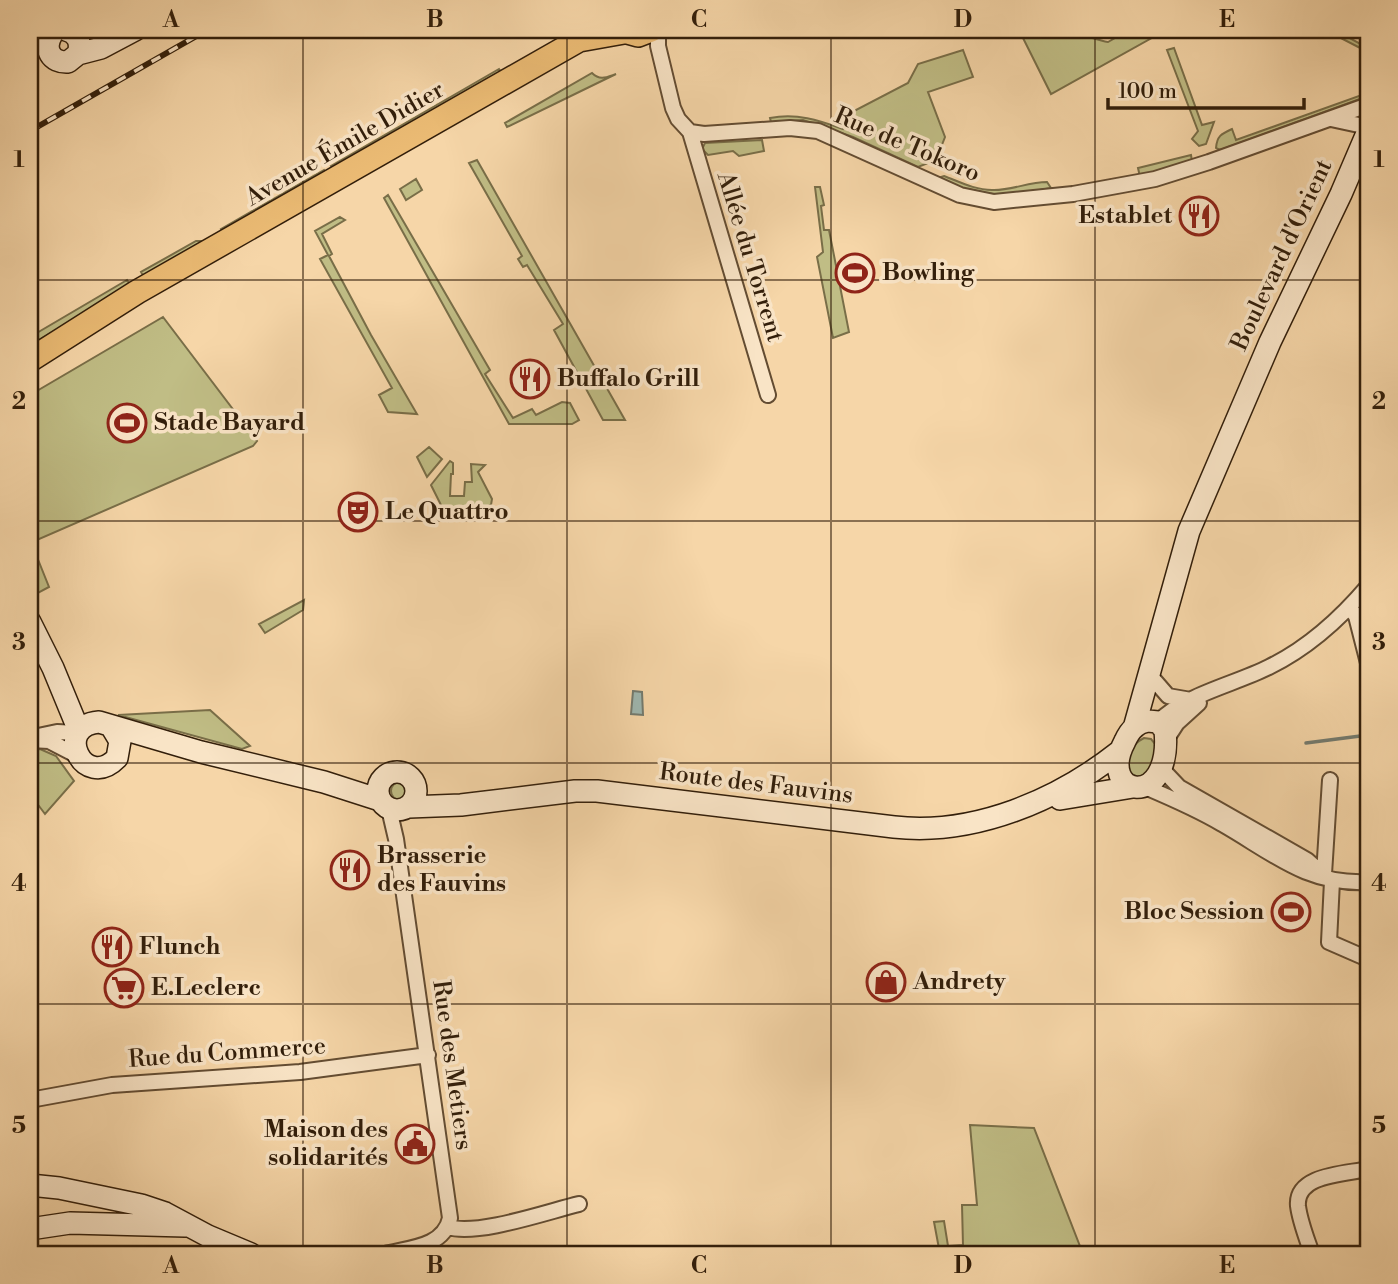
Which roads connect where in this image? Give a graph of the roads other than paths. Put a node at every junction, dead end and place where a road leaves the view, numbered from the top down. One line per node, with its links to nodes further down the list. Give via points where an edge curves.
1 (135, 30): 5 (street, via 114,41)
2 (638, 31): 4 (main road, Avenue Émile Didier); 10 (street, via 664,71 673,108)
3 (30, 35): 5 (street)
4 (584, 35): 12 (main road, Avenue Émile Didier)
5 (64, 40): 6 (street)
6 (30, 43)
7 (1368, 105): 8 (street, Rue de Tokoro)
8 (1350, 115): 9 (street); 10 (street, Rue de Tokoro, via 1155,179 994,202 960,195 818,131); 11 (street)
9 (1368, 118)
10 (690, 132): 15 (street, Allée du Torrent)
11 (1366, 146): 16 (street, Boulevard d'Orient); 16 (street, Boulevard d'Orient, via 1284,340)
12 (137, 292): 13 (main road, Avenue Émile Didier); 14 (main road, Avenue Émile Didier)
13 (30, 353)
14 (30, 360)
15 (768, 395)
16 (1246, 401): 21 (street, Boulevard d'Orient, via 1189,531)
17 (1368, 586): 18 (street)
18 (1350, 608): 20 (street); 22 (street, via 1320,635 1270,667)
19 (30, 622): 24 (street)
20 (1368, 663)
21 (1154, 670): 23 (street, via 1168,696); 25 (street, Boulevard d'Orient); 26 (street, Boulevard d'Orient)
22 (1220, 688): 23 (street); 26 (street, via 1177,723)
23 (1191, 700): 26 (street, via 1166,714)
24 (91, 728): 27 (street, Route des Fauvins); 28 (street, Route des Fauvins); 30 (street, via 75,747); 31 (street, via 120,741)
25 (1134, 728): 26 (street, via 1139,723); 29 (street)
26 (1160, 728): 32 (street)
27 (30, 739): 30 (street, Route des Fauvins, via 49,741)
28 (178, 746): 31 (street, Route des Fauvins, via 144,747); 35 (street, Route des Fauvins)
29 (1120, 751): 37 (street, via 1117,769 1123,780); 40 (street, Route des Fauvins, via 1068,787)
30 (78, 757): 31 (street, via 97,767)
31 (117, 758)
32 (1162, 769): 37 (street, via 1154,781); 41 (street, via 1179,788 1307,860)
33 (384, 777): 35 (street, Route des Fauvins); 36 (street, via 399,772); 39 (street, via 378,788)
34 (1330, 780): 41 (street)
35 (324, 782): 39 (street, Route des Fauvins)
36 (415, 784): 38 (street, Route des Fauvins, via 452,797); 39 (street, via 416,796)
37 (1139, 787): 40 (street, Route des Fauvins); 41 (street, via 1206,814 1301,872)
38 (483, 801): 39 (street, Route des Fauvins); 40 (street, Route des Fauvins, via 597,791 915,830 948,828)
39 (395, 806): 44 (street, Rue des Metiers)
40 (1021, 807)
41 (1328, 878): 42 (street); 43 (street, via 1329,942)
42 (1368, 882)
43 (1368, 959)
44 (428, 1055): 45 (street, Rue du Commerce, via 300,1072 112,1085); 52 (street, Rue des Metiers, via 450,1209)
45 (30, 1100)
46 (1368, 1169): 58 (street, via 1312,1181 1302,1190 1298,1204)
47 (30, 1185): 49 (street)
48 (579, 1204): 52 (street, via 476,1228)
49 (141, 1205): 50 (street); 51 (street)
50 (150, 1226): 51 (street); 53 (street, via 70,1223); 54 (street)
51 (187, 1226): 56 (street)
52 (448, 1227): 57 (street, via 439,1238)
53 (30, 1229)
54 (220, 1253): 55 (street, via 224,1249)
55 (237, 1254)
56 (251, 1254)
57 (385, 1254)
58 (1312, 1254)

